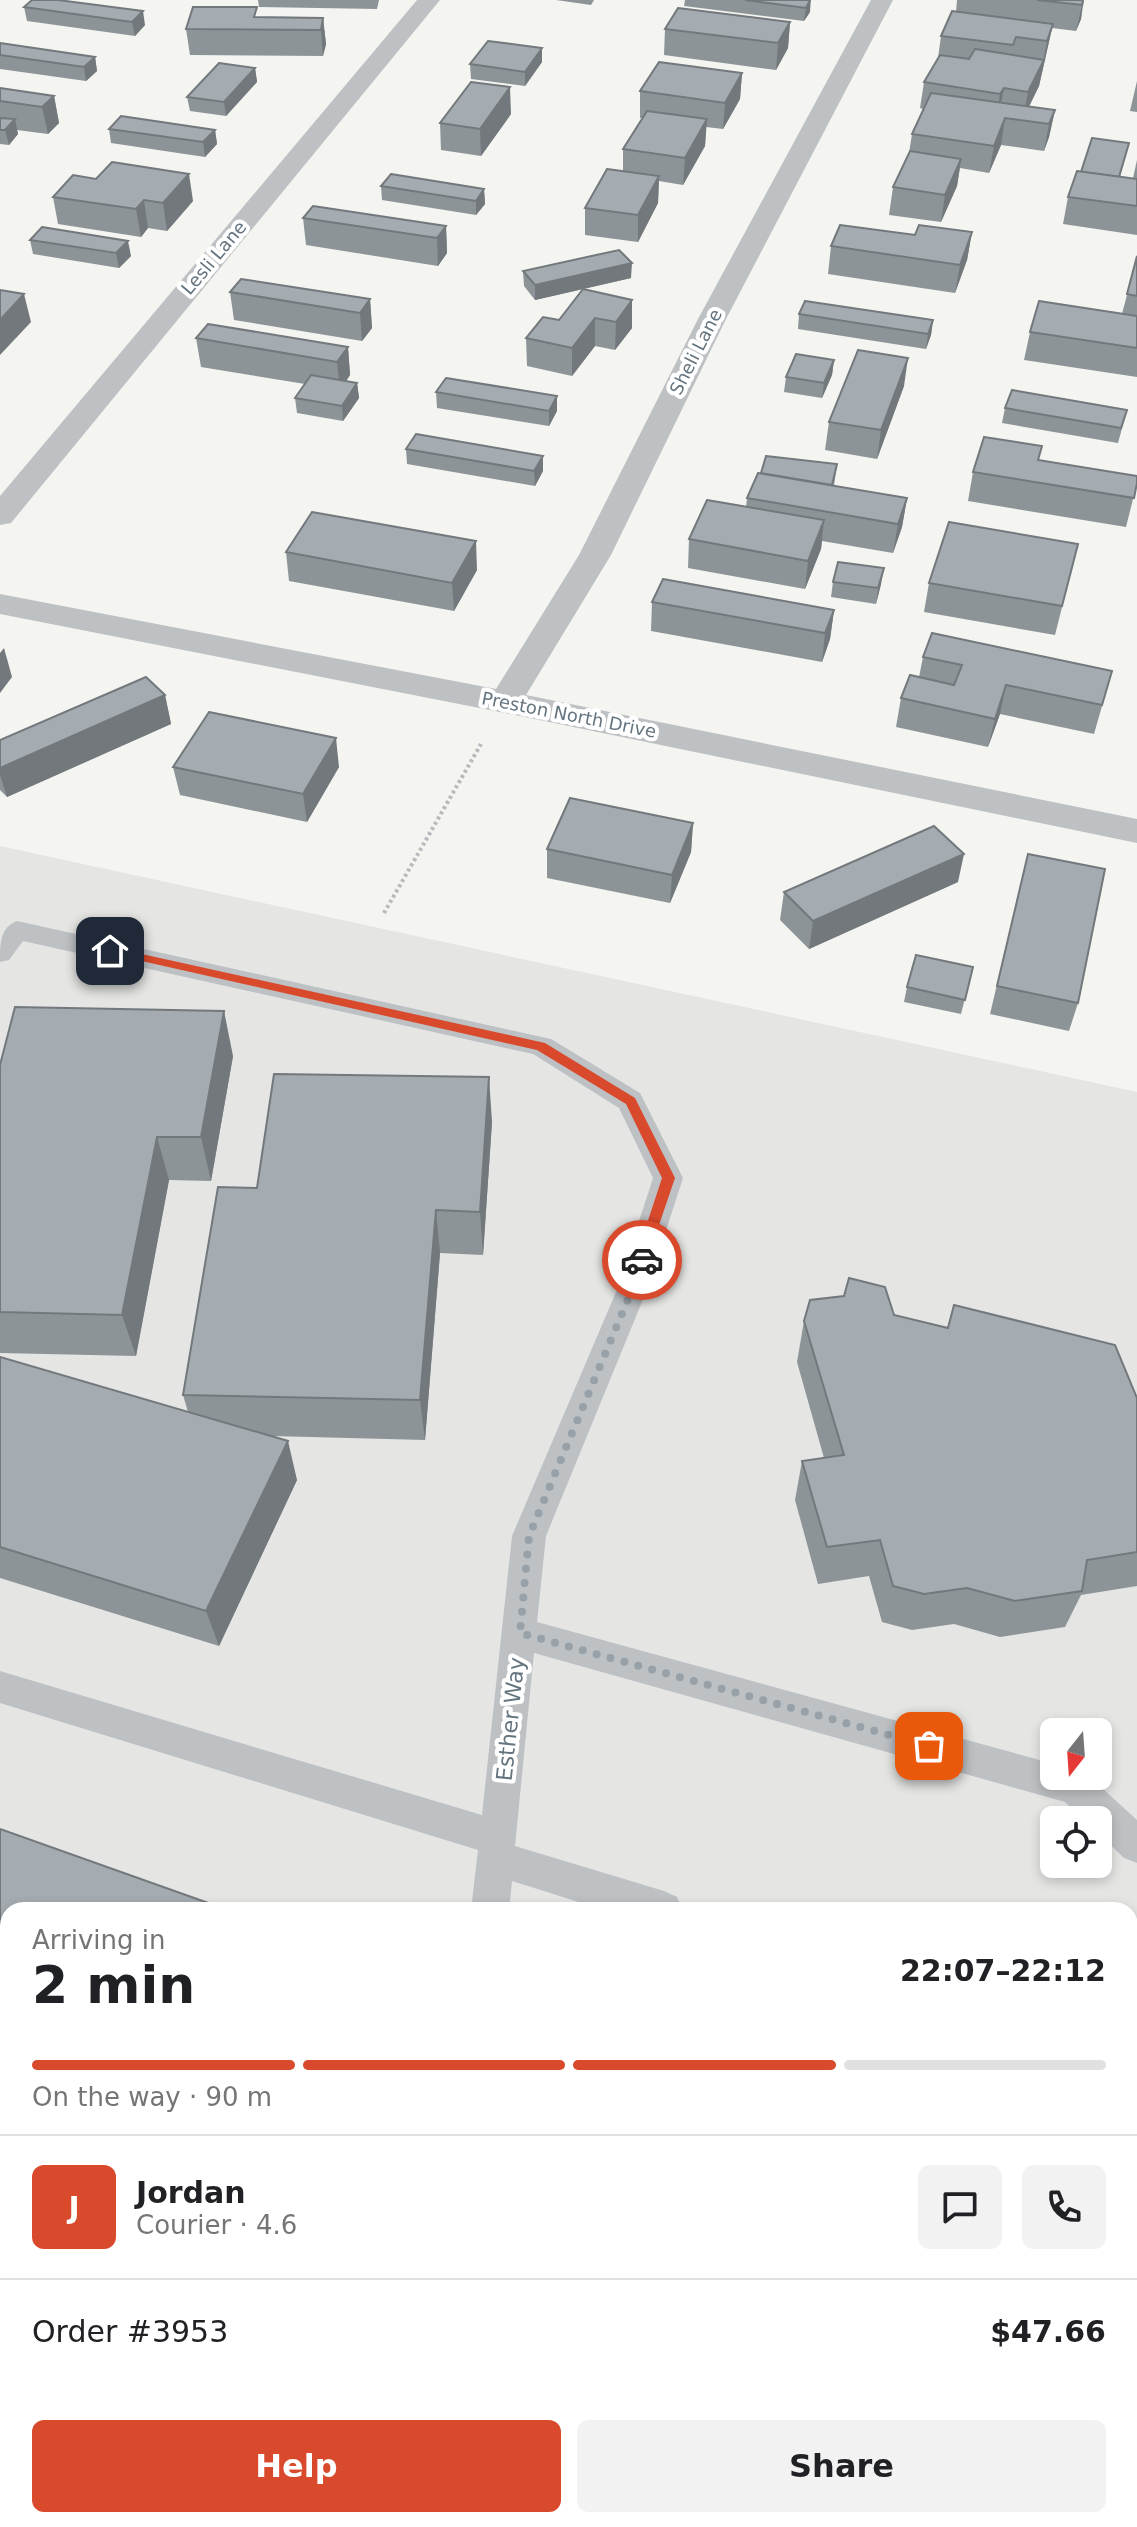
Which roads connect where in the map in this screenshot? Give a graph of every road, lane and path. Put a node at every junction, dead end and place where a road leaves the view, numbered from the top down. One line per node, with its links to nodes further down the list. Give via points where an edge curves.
1 (429, 0): 3 (street, Lesli Lane)
2 (882, 0): 5 (street, Sheli Lane, via 712,319 595,555)
3 (0, 516)
4 (0, 604): 5 (street, Preston North Drive)
5 (505, 702): 6 (street, Preston North Drive); 7 (path)
6 (1137, 831)
7 (384, 913)
8 (9, 941): 9 (lane, Esther Way, via 541,1046 630,1101 668,1178 631,1292 529,1536)
9 (520, 1633): 11 (lane, via 1075,1787); 12 (lane, Esther Way)
10 (0, 1687): 12 (lane)
11 (1137, 1845)
12 (496, 1848): 13 (lane, Esther Way); 14 (lane)
13 (491, 1902)
14 (642, 1902)

